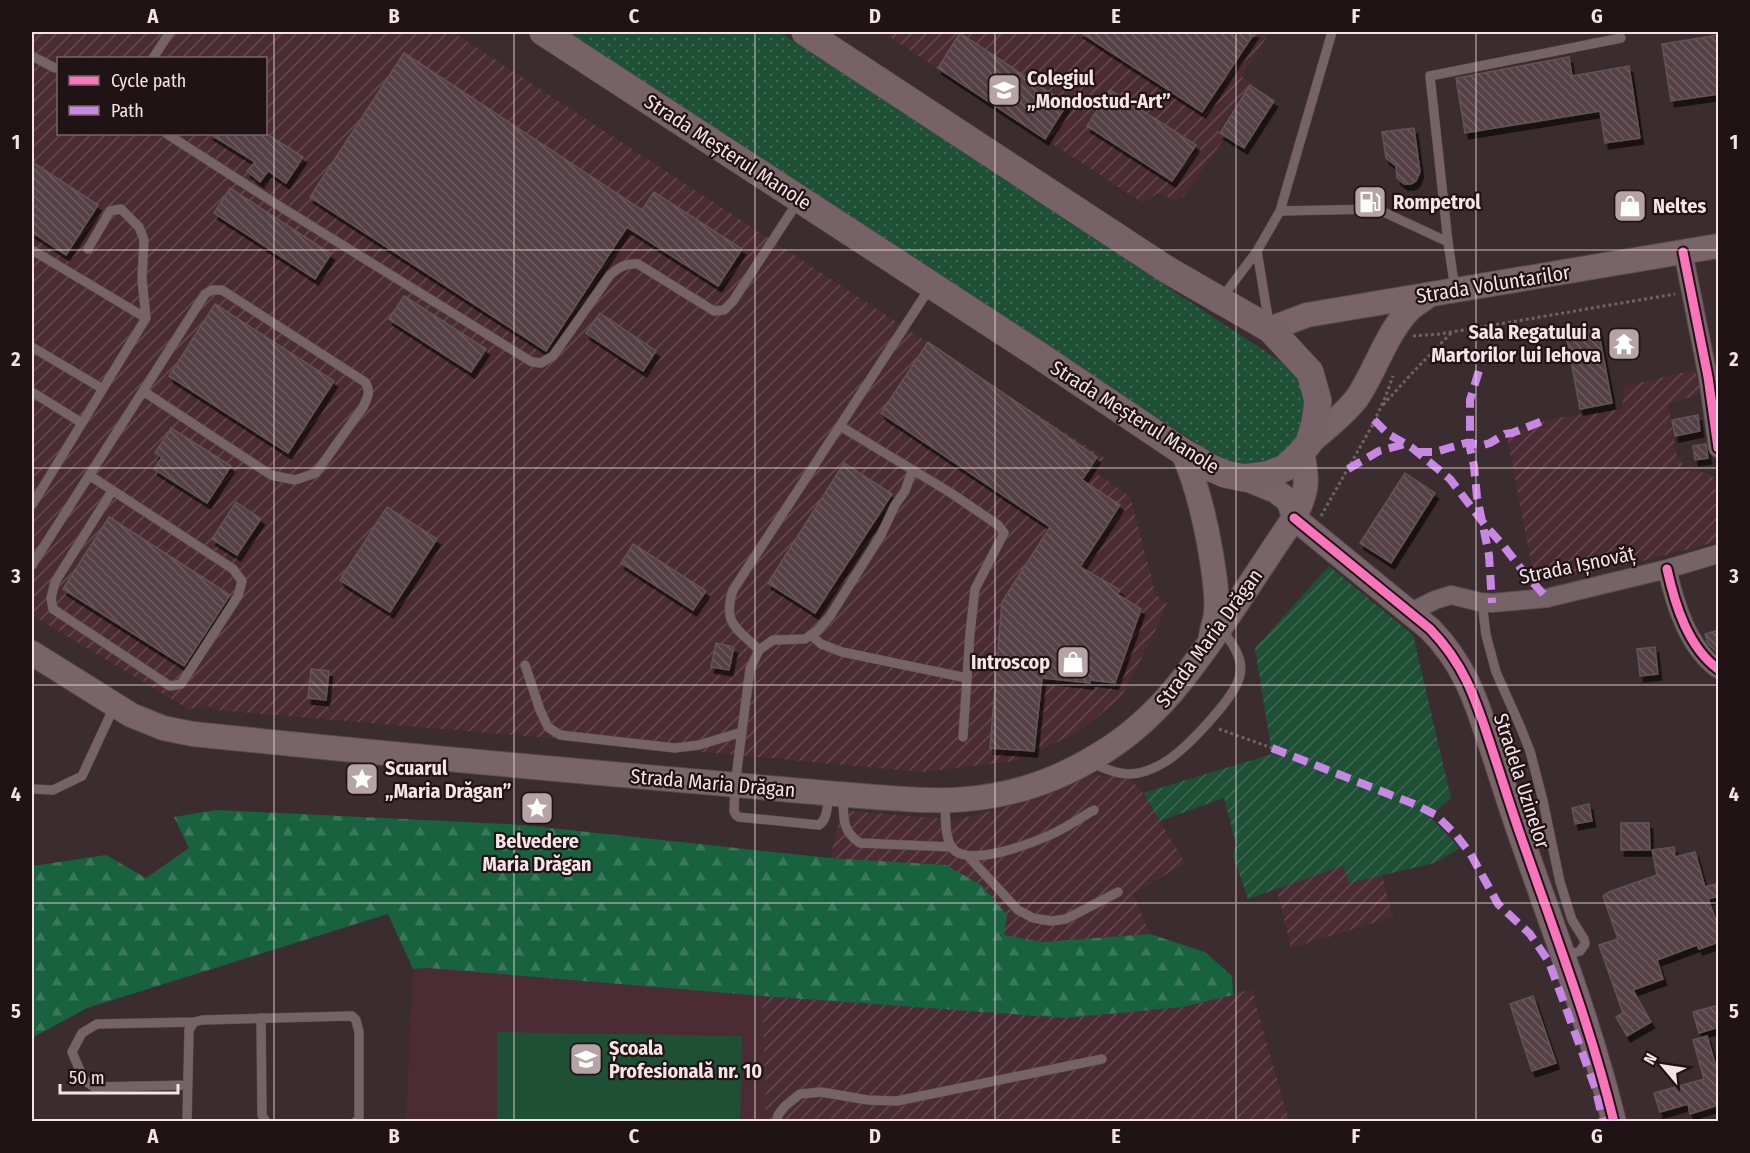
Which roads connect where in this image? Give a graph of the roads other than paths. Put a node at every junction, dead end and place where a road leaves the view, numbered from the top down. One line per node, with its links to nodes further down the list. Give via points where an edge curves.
1 (170, 32): 7 (lane)
2 (543, 32): 10 (main road, Strada Meșterul Manole)
3 (806, 32): 21 (main road)
4 (1332, 32): 11 (lane)
5 (1621, 38): 12 (lane, via 1430,76)
6 (32, 56): 8 (lane)
7 (154, 57)
8 (55, 68)
9 (169, 135): 10 (lane, via 532,362 541,363 554,356 610,275 628,264 638,264 714,311 724,310)
10 (800, 199): 18 (main road, Strada Meșterul Manole)
11 (1280, 211): 12 (lane, via 1377,209); 16 (lane)
12 (1448, 242): 19 (lane)
13 (1719, 246): 17 (main road, Strada Voluntarilor)
14 (88, 249): 22 (lane, via 110,211 121,209 139,227 144,240)
15 (32, 250): 22 (lane)
16 (1257, 251): 21 (lane); 23 (lane)
17 (1683, 252): 19 (main road, Strada Voluntarilor); 25 (street)
18 (931, 285): 30 (lane); 33 (main road, Strada Meșterul Manole)
19 (1455, 290): 20 (main road, Strada Voluntarilor)
20 (1431, 294): 23 (main road, Strada Voluntarilor, via 1307,315); 31 (main road, via 1410,309 1390,336 1356,399)
21 (1220, 301): 23 (main road)
22 (146, 318): 26 (lane)
23 (1270, 329): 31 (main road, via 1310,372 1318,401)
24 (32, 347): 26 (lane)
25 (1713, 376): 32 (street)
26 (103, 389): 29 (lane)
27 (143, 391): 27 (lane, via 271,475 295,480 316,473 363,407 369,388 222,290 212,290 205,294); 35 (lane)
28 (32, 392): 29 (lane)
29 (81, 423): 38 (lane)
30 (840, 426): 34 (lane); 47 (lane, via 733,590 728,605 731,622)
31 (1306, 447): 36 (main road, Strada Meșterul Manole, via 1285,468 1267,476); 39 (main road, Strada Maria Drăgan, via 1307,484)
32 (1719, 448)
33 (1183, 452): 36 (main road, Strada Meșterul Manole, via 1225,474); 46 (main road, via 1200,499 1213,568)
34 (912, 471): 45 (lane, via 881,535 830,616); 51 (lane, via 998,525 1004,533 975,589)
35 (89, 476): 37 (lane); 41 (lane)
36 (1244, 478): 39 (main road, via 1289,501)
37 (112, 492): 37 (lane, via 233,568 242,581 238,596 181,684 171,686 53,609 55,582)
38 (32, 503)
39 (1294, 518): 44 (main road, Stradela Uzinelor); 46 (main road, Strada Maria Drăgan)
40 (1719, 554): 42 (street, Strada Ișnovăț)
41 (32, 565)
42 (1667, 569): 43 (street, Strada Ișnovăț, via 1547,598); 50 (street, via 1678,608 1695,645)
43 (1482, 602): 44 (street, Strada Ișnovăț, via 1451,595); 64 (lane, via 1496,672 1530,751 1560,882 1572,920 1584,939 1580,951)
44 (1411, 612): 64 (main road, Stradela Uzinelor, via 1453,654 1474,695)
45 (811, 635): 47 (lane, via 805,639 773,640); 51 (lane, via 821,644 842,652)
46 (1215, 636): 55 (main road, Strada Maria Drăgan, via 1157,710 1128,736); 55 (lane, via 1232,643 1241,675 1236,688 1190,742 1166,761 1130,774 1108,771)
47 (759, 650): 53 (lane, via 750,669)
48 (32, 653): 52 (main road, Strada Maria Drăgan)
49 (525, 665): 53 (lane, via 548,727 560,735 675,748)
50 (1719, 669)
51 (967, 678): 54 (lane)
52 (115, 705): 56 (main road, Strada Maria Drăgan, via 163,728 193,734); 57 (lane, via 82,776 53,790)
53 (742, 732): 56 (lane)
54 (963, 737)
55 (1088, 761): 59 (main road, Strada Maria Drăgan, via 1027,788 994,796)
56 (735, 785): 58 (main road, Strada Maria Drăgan); 58 (lane, via 734,811 739,817 819,825)
57 (32, 789)
58 (836, 794): 59 (main road, Strada Maria Drăgan); 61 (lane, via 844,826 860,843)
59 (945, 800): 61 (lane)
60 (1094, 810): 62 (lane, via 1021,846)
61 (952, 848): 62 (lane)
62 (968, 856): 63 (lane, via 1018,910 1033,918 1066,919)
63 (1118, 892)
64 (1564, 956): 73 (main road, Stradela Uzinelor)
65 (261, 1018): 66 (lane); 70 (lane, via 262,1115); 71 (lane, via 352,1016 357,1020 359,1119)
66 (194, 1022): 68 (lane, via 189,1030); 68 (lane, via 98,1024 82,1033 72,1052 84,1080 94,1088)
67 (1102, 1059): 72 (lane, via 897,1101 821,1092 800,1094 785,1106)
68 (188, 1085): 69 (lane)
69 (187, 1122)
70 (266, 1122)
71 (355, 1122)
72 (777, 1122)
73 (1614, 1122)

